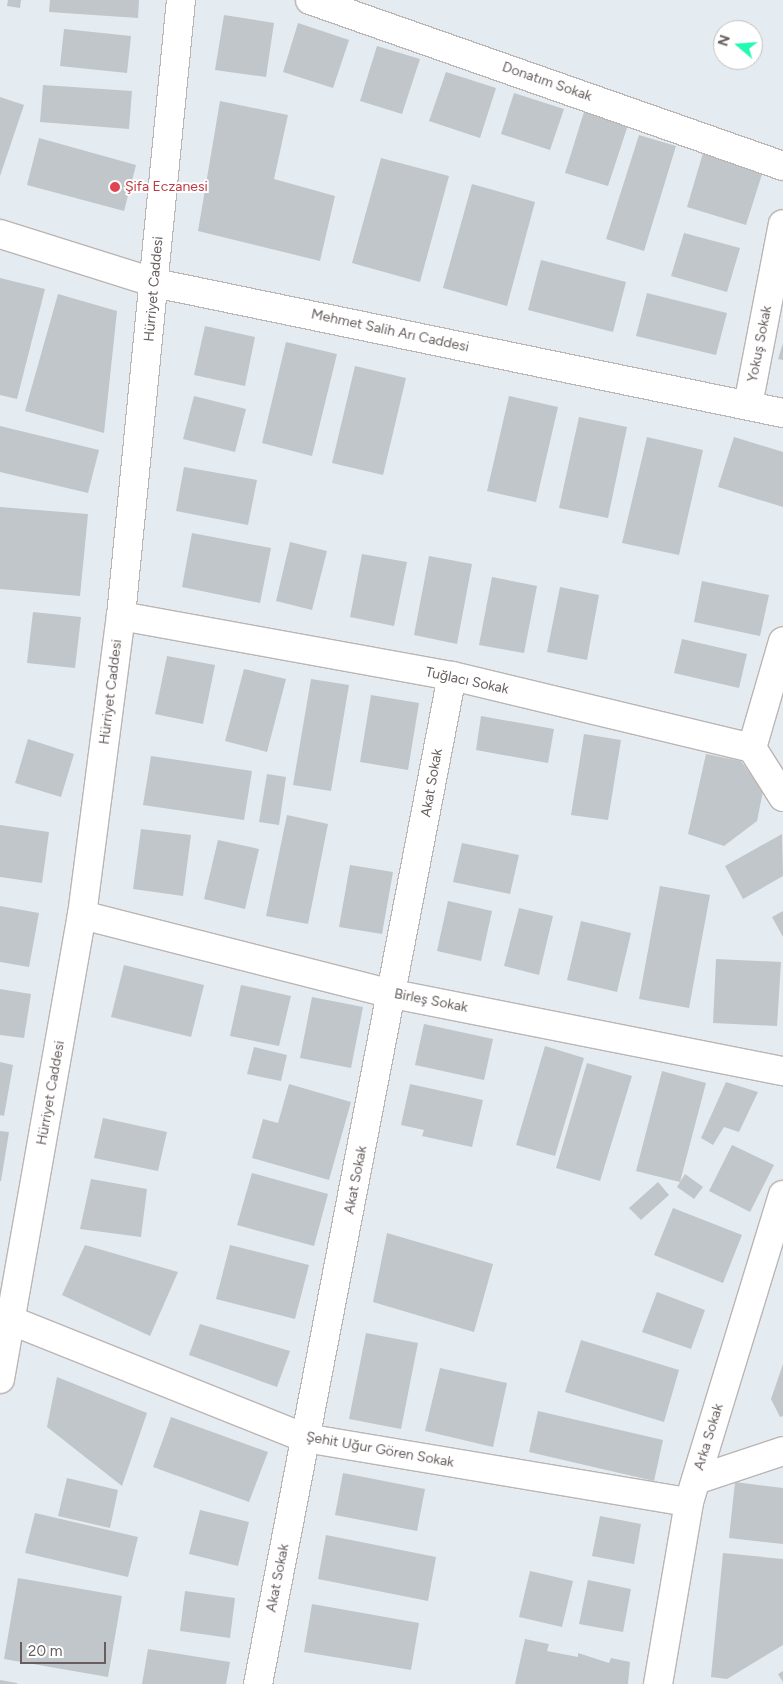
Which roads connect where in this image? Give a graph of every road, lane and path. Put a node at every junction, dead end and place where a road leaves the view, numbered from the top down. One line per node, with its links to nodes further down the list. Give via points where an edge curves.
1 (181, 0): 6 (street, Hürriyet Caddesi)
2 (310, 0): 3 (street, Donatım Sokak)
3 (783, 166)
4 (783, 224): 7 (street, Yokuş Sokak)
5 (0, 234): 6 (street, Mehmet Salih Arı Caddesi)
6 (155, 283): 7 (street, Mehmet Salih Arı Caddesi); 9 (street, Hürriyet Caddesi)
7 (748, 405): 8 (street, Mehmet Salih Arı Caddesi)
8 (783, 413)
9 (121, 616): 11 (street, Tuğlacı Sokak); 14 (street, Hürriyet Caddesi)
10 (783, 641): 12 (street)
11 (452, 676): 12 (street, Tuğlacı Sokak); 15 (street, Akat Sokak)
12 (752, 748): 13 (street)
13 (783, 797)
14 (82, 915): 15 (street, Birleş Sokak); 18 (street, Hürriyet Caddesi)
15 (393, 994): 16 (street, Birleş Sokak); 20 (street, Akat Sokak)
16 (783, 1071)
17 (783, 1195): 22 (street, Arka Sokak)
18 (6, 1319): 19 (street, Hürriyet Caddesi); 20 (street, Şehit Uğur Gören Sokak)
19 (0, 1379)
20 (305, 1438): 22 (street, Şehit Uğur Gören Sokak); 23 (street, Akat Sokak)
21 (783, 1451): 22 (street)
22 (692, 1491): 24 (street, Arka Sokak)
23 (258, 1684)
24 (658, 1684)

